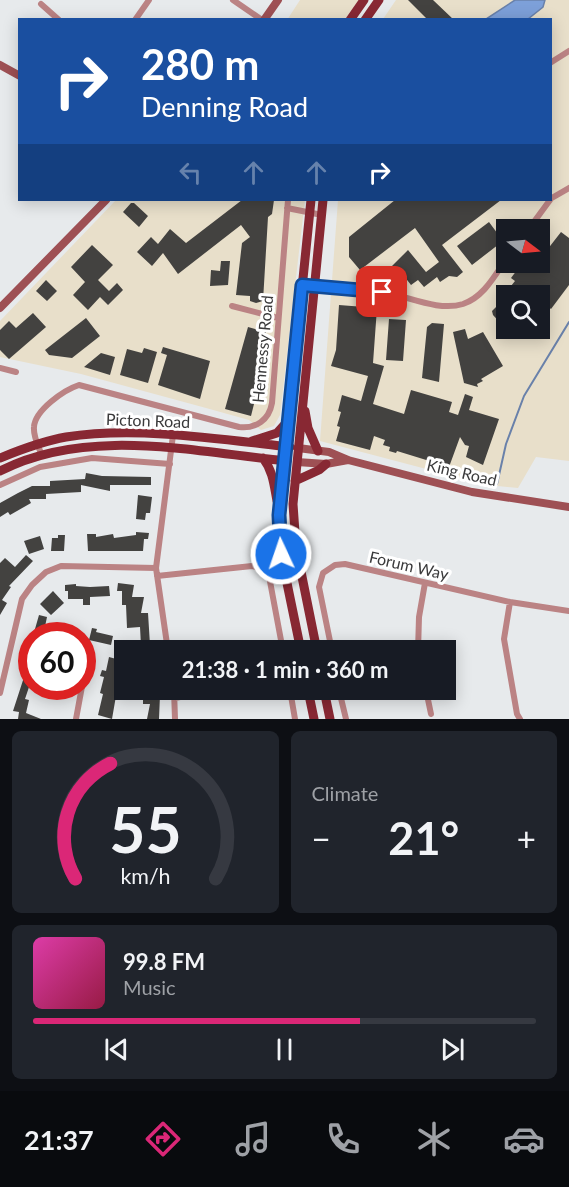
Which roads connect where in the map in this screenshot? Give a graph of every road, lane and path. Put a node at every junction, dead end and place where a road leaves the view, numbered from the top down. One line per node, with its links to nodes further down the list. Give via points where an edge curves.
1 (148, 0): 8 (street)
2 (233, 0): 9 (street)
3 (278, 0): 10 (street)
4 (364, 0): 11 (main road)
5 (379, 0): 12 (main road)
6 (41, 4): 7 (street)
7 (57, 18)
8 (136, 18)
9 (260, 18)
10 (264, 18)
11 (351, 18)
12 (366, 18)
13 (569, 51): 14 (street)
14 (552, 62)
15 (0, 65): 16 (street)
16 (18, 75)
17 (569, 188): 18 (street)
18 (552, 198)
19 (105, 201): 32 (street)
20 (288, 201): 24 (street, Hennessy Road)
21 (310, 201): 25 (main road)
22 (323, 201): 26 (main road)
23 (549, 201): 27 (street)
24 (287, 208): 25 (street); 33 (street, Hennessy Road)
25 (309, 213): 26 (street); 29 (main road)
26 (322, 215): 30 (main road)
27 (536, 219)
28 (496, 273): 30 (street, via 481,293 454,306 382,292)
29 (302, 285): 30 (street); 37 (main road)
30 (315, 286): 36 (main road)
31 (232, 306): 33 (street)
32 (0, 308)
33 (278, 318): 40 (street, Hennessy Road, via 272,407 256,425 239,427 79,385 39,415 34,426)
34 (0, 368): 35 (street)
35 (16, 372)
36 (303, 406): 43 (main road); 44 (main road)
37 (288, 421): 39 (main road, via 278,433); 41 (main road)
38 (172, 435): 39 (main road, Picton Road); 40 (main road, Picton Road, via 99,434); 42 (street)
39 (247, 442): 41 (main road, Picton Road)
40 (38, 443): 45 (street, Hennessy Road); 46 (main road, Picton Road)
41 (285, 447): 43 (main road, Picton Road); 48 (main road)
42 (172, 448): 45 (main road, Picton Road, via 99,446); 47 (main road, Picton Road); 51 (street)
43 (298, 448): 44 (street, King Road); 50 (main road)
44 (318, 451): 49 (street, King Road)
45 (42, 456): 53 (main road, Picton Road)
46 (0, 458)
47 (263, 458): 48 (main road, Picton Road); 57 (main road, via 273,477)
48 (284, 460): 50 (main road, Picton Road); 57 (main road)
49 (348, 460): 52 (street, King Road); 56 (street, King Road, via 472,492)
50 (297, 462): 52 (street, King Road); 54 (main road)
51 (170, 464): 55 (street, via 92,458 40,467); 58 (street)
52 (326, 464): 54 (main road)
53 (0, 471)
54 (295, 481): 66 (main road, via 294,534)
55 (0, 485)
56 (569, 507)
57 (279, 515): 65 (main road, via 281,554)
58 (156, 568): 59 (street); 69 (street, via 61,566 46,572 22,599)
59 (157, 576): 63 (street); 64 (street, via 252,566 262,569 269,576)
60 (425, 583): 61 (street, Forum Way); 67 (street, Forum Way, via 345,564 322,573 319,587); 68 (street)
61 (510, 602): 62 (street, Forum Way); 84 (street, via 504,639)
62 (569, 611)
63 (166, 640)
64 (281, 640)
65 (299, 640)
66 (315, 640)
67 (330, 640)
68 (418, 640)
69 (0, 693)
70 (80, 700): 78 (street)
71 (175, 700): 79 (street)
72 (292, 700): 80 (street)
73 (310, 700): 81 (main road)
74 (326, 700): 82 (main road)
75 (341, 700): 83 (street)
76 (428, 700): 77 (street)
77 (431, 714)
78 (76, 719)
79 (175, 719)
80 (295, 719)
81 (314, 719)
82 (330, 719)
83 (346, 719)
84 (520, 719)

